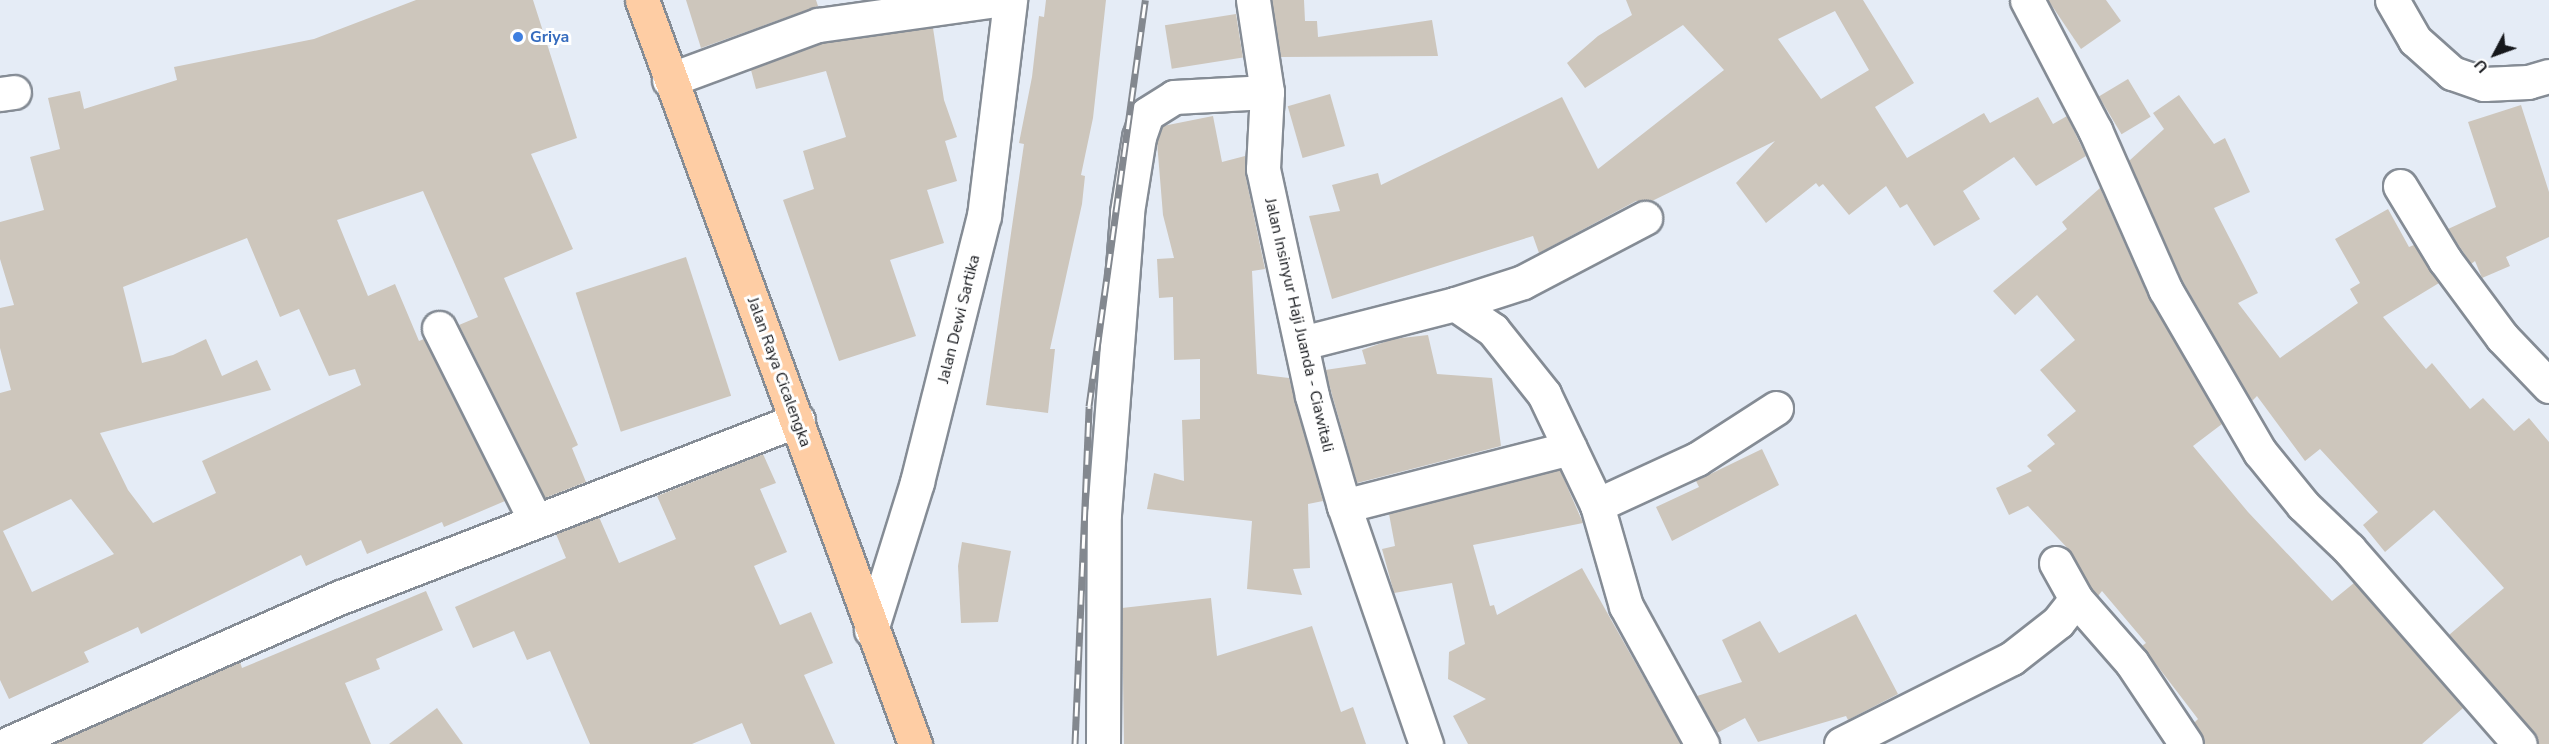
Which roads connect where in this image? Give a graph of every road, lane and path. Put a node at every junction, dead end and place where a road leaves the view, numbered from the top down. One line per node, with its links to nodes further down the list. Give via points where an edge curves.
1 (642, 0): 8 (main road, Jalan Raya Cicalengka)
2 (996, 0): 8 (street, via 818,25)
3 (1010, 0): 24 (street, Jalan Dewi Sartika, via 984,216 917,482)
4 (1253, 0): 9 (street, Jalan Insinyur Haji Juanda - Ciawitali)
5 (2027, 0): 32 (street, via 2095,130 2165,289 2260,452 2303,505 2349,549)
6 (2392, 0): 7 (street, via 2415,40 2451,73 2484,84 2528,82)
7 (2549, 76)
8 (669, 80): 17 (main road, Jalan Raya Cicalengka)
9 (1266, 92): 14 (street, Jalan Insinyur Haji Juanda - Ciawitali, via 1263,169); 27 (street, via 1174,97 1147,114 1139,137 1127,212 1104,514)
10 (2400, 186): 15 (street, via 2445,260 2502,337)
11 (1645, 218): 12 (street, via 1523,282)
12 (1455, 304): 14 (street); 18 (street, via 1493,330 1514,353 1544,394)
13 (439, 328): 21 (street)
14 (1302, 344): 20 (street, Jalan Insinyur Haji Juanda - Ciawitali, via 1312,396)
15 (2549, 386)
16 (1776, 408): 19 (street, via 1697,459)
17 (798, 420): 21 (street); 24 (main road, Jalan Raya Cicalengka)
18 (1570, 448): 19 (street); 20 (street)
19 (1597, 505): 29 (street, via 1626,606)
20 (1344, 506): 28 (street, Jalan Insinyur Haji Juanda - Ciawitali)
21 (535, 520): 25 (street, via 236,640)
22 (2056, 563): 23 (street)
23 (2076, 599): 30 (street, via 2058,622 2012,658); 31 (street, via 2132,663)
24 (871, 630): 26 (main road, Jalan Raya Cicalengka)
25 (8, 744)
26 (915, 744)
27 (1103, 744)
28 (1426, 744)
29 (1702, 744)
30 (1841, 744)
31 (2186, 744)
32 (2520, 744)

